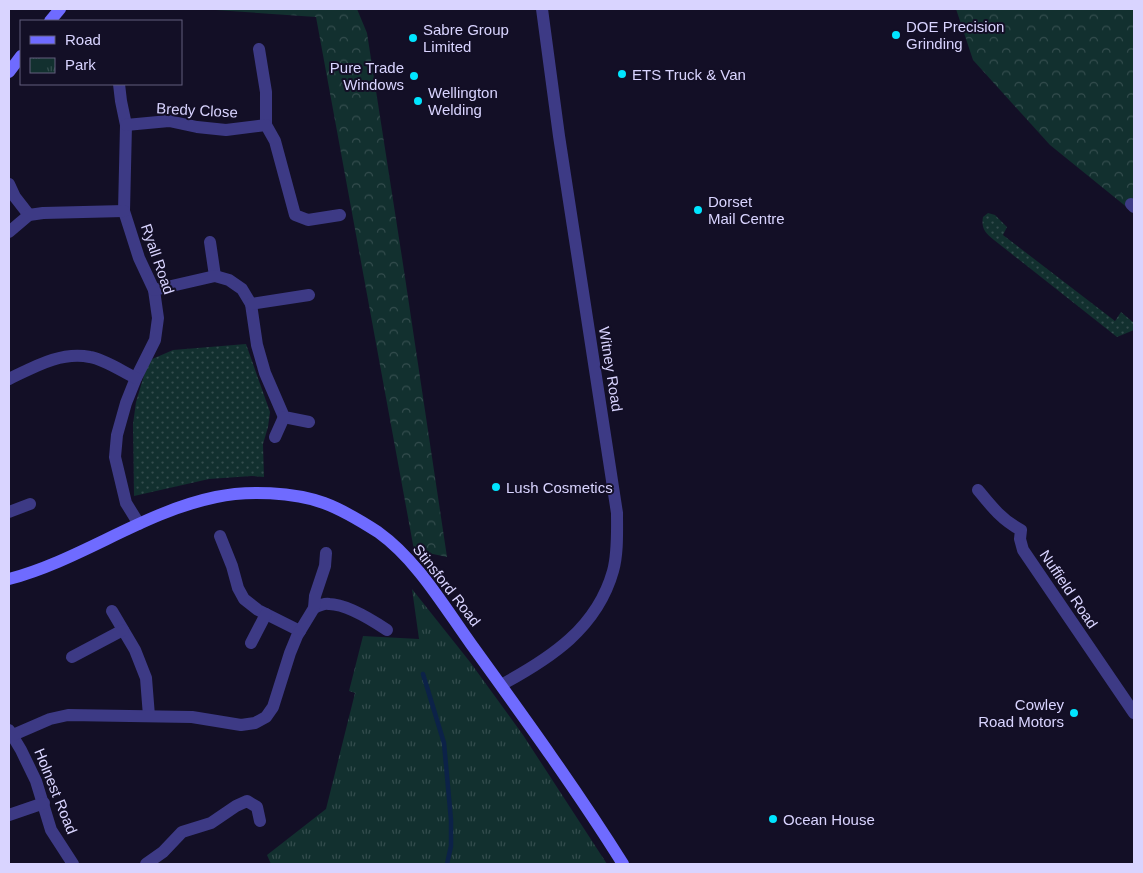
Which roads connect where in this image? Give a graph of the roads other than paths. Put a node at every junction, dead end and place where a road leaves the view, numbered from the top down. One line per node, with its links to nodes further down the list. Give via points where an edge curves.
1 (60, 9): 3 (street)
2 (542, 9): 40 (street, Witney Road, via 617,514 617,542 613,570 604,595 587,621 554,654)
3 (51, 20)
4 (259, 49): 9 (street, via 266,92)
5 (20, 57): 6 (street)
6 (9, 72)
7 (119, 85): 8 (street, Ryall Road)
8 (126, 125): 9 (street, Bredy Close, via 169,121 226,130); 11 (street, Ryall Road)
9 (266, 125): 13 (street, via 274,141 295,215 308,220)
10 (9, 184): 12 (street)
11 (124, 211): 12 (street); 17 (street, Ryall Road, via 139,258)
12 (29, 215): 14 (street)
13 (340, 215)
14 (9, 232)
15 (210, 242): 16 (street)
16 (215, 276): 17 (street); 19 (street, via 242,289)
17 (154, 290): 20 (street, Ryall Road, via 158,318 155,340)
18 (309, 295): 19 (street)
19 (251, 304): 22 (street, via 265,373)
20 (136, 378): 21 (street, via 91,357 69,356 43,362); 28 (street, Ryall Road, via 117,435 116,457 126,503)
21 (9, 379)
22 (284, 418): 23 (street); 24 (street)
23 (309, 422)
24 (275, 437)
25 (978, 490): 41 (street, Nuffield Road, via 998,515 1021,530 1023,550)
26 (30, 504): 27 (street)
27 (9, 512)
28 (139, 524): 31 (street, Stinsford Road); 40 (street, Stinsford Road, via 180,506 218,496 285,495 323,503 351,516 396,547 436,593)
29 (220, 536): 34 (street, via 244,599)
30 (326, 553): 32 (street, via 325,566 314,596)
31 (9, 579)
32 (314, 608): 36 (street, via 328,603 340,606); 37 (street)
33 (112, 611): 35 (street)
34 (266, 614): 37 (street); 38 (street)
35 (123, 630): 39 (street); 42 (street, via 146,678)
36 (387, 630)
37 (300, 632): 42 (street, via 273,707 266,717 241,725 192,717)
38 (251, 643)
39 (72, 657)
40 (501, 684): 49 (street, Stinsford Road)
41 (1134, 713)
42 (149, 716): 43 (street, via 68,715)
43 (11, 732): 44 (street, Holnest Road)
44 (44, 802): 45 (street); 47 (street, Holnest Road, via 51,830)
45 (9, 815)
46 (260, 821): 48 (street, via 257,807 247,801 211,823 182,832)
47 (73, 864)
48 (146, 864)
49 (623, 864)

